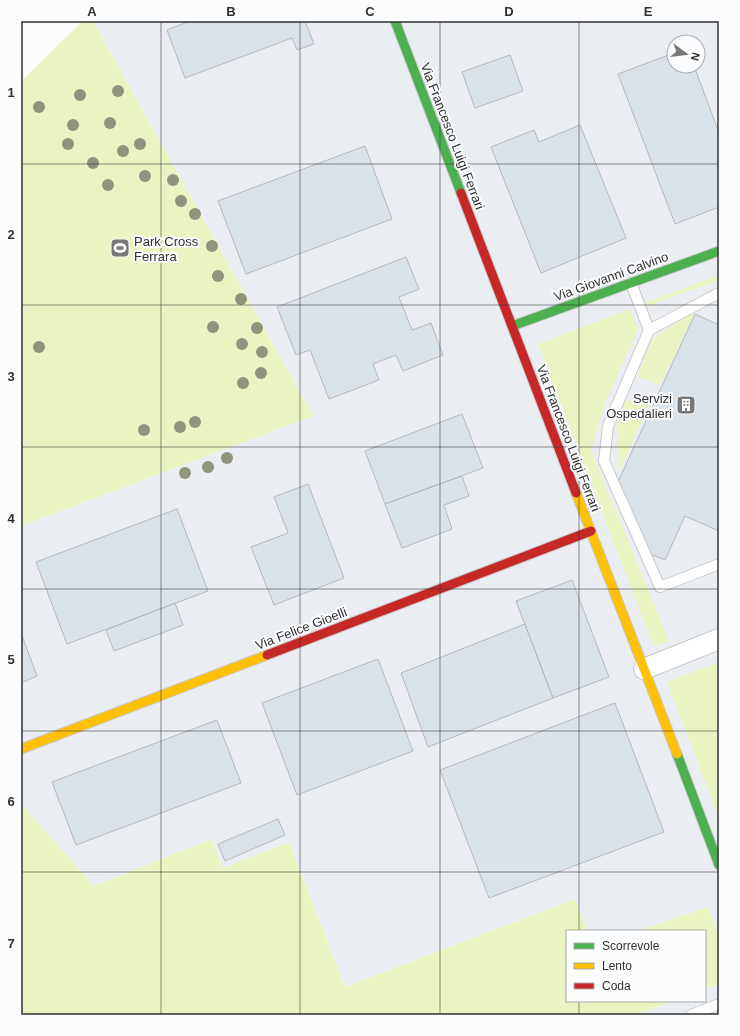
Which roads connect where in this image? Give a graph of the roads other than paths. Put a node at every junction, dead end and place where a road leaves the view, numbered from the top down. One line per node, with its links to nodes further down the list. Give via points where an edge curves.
1 (395, 21): 5 (street, Via Francesco Luigi Ferrari)
2 (719, 251): 3 (street, Via Giovanni Calvino)
3 (631, 283): 5 (street, Via Giovanni Calvino); 6 (lane)
4 (719, 293): 6 (lane)
5 (512, 326): 7 (street, Via Francesco Luigi Ferrari)
6 (649, 330): 8 (lane, via 608,426 604,461 660,588)
7 (591, 531): 10 (street, Via Francesco Luigi Ferrari); 11 (street, Via Felice Gioelli)
8 (719, 564)
9 (719, 639): 10 (street)
10 (644, 669): 12 (street, Via Francesco Luigi Ferrari)
11 (21, 749)
12 (719, 865)
13 (719, 1004): 14 (lane)
14 (691, 1015)

